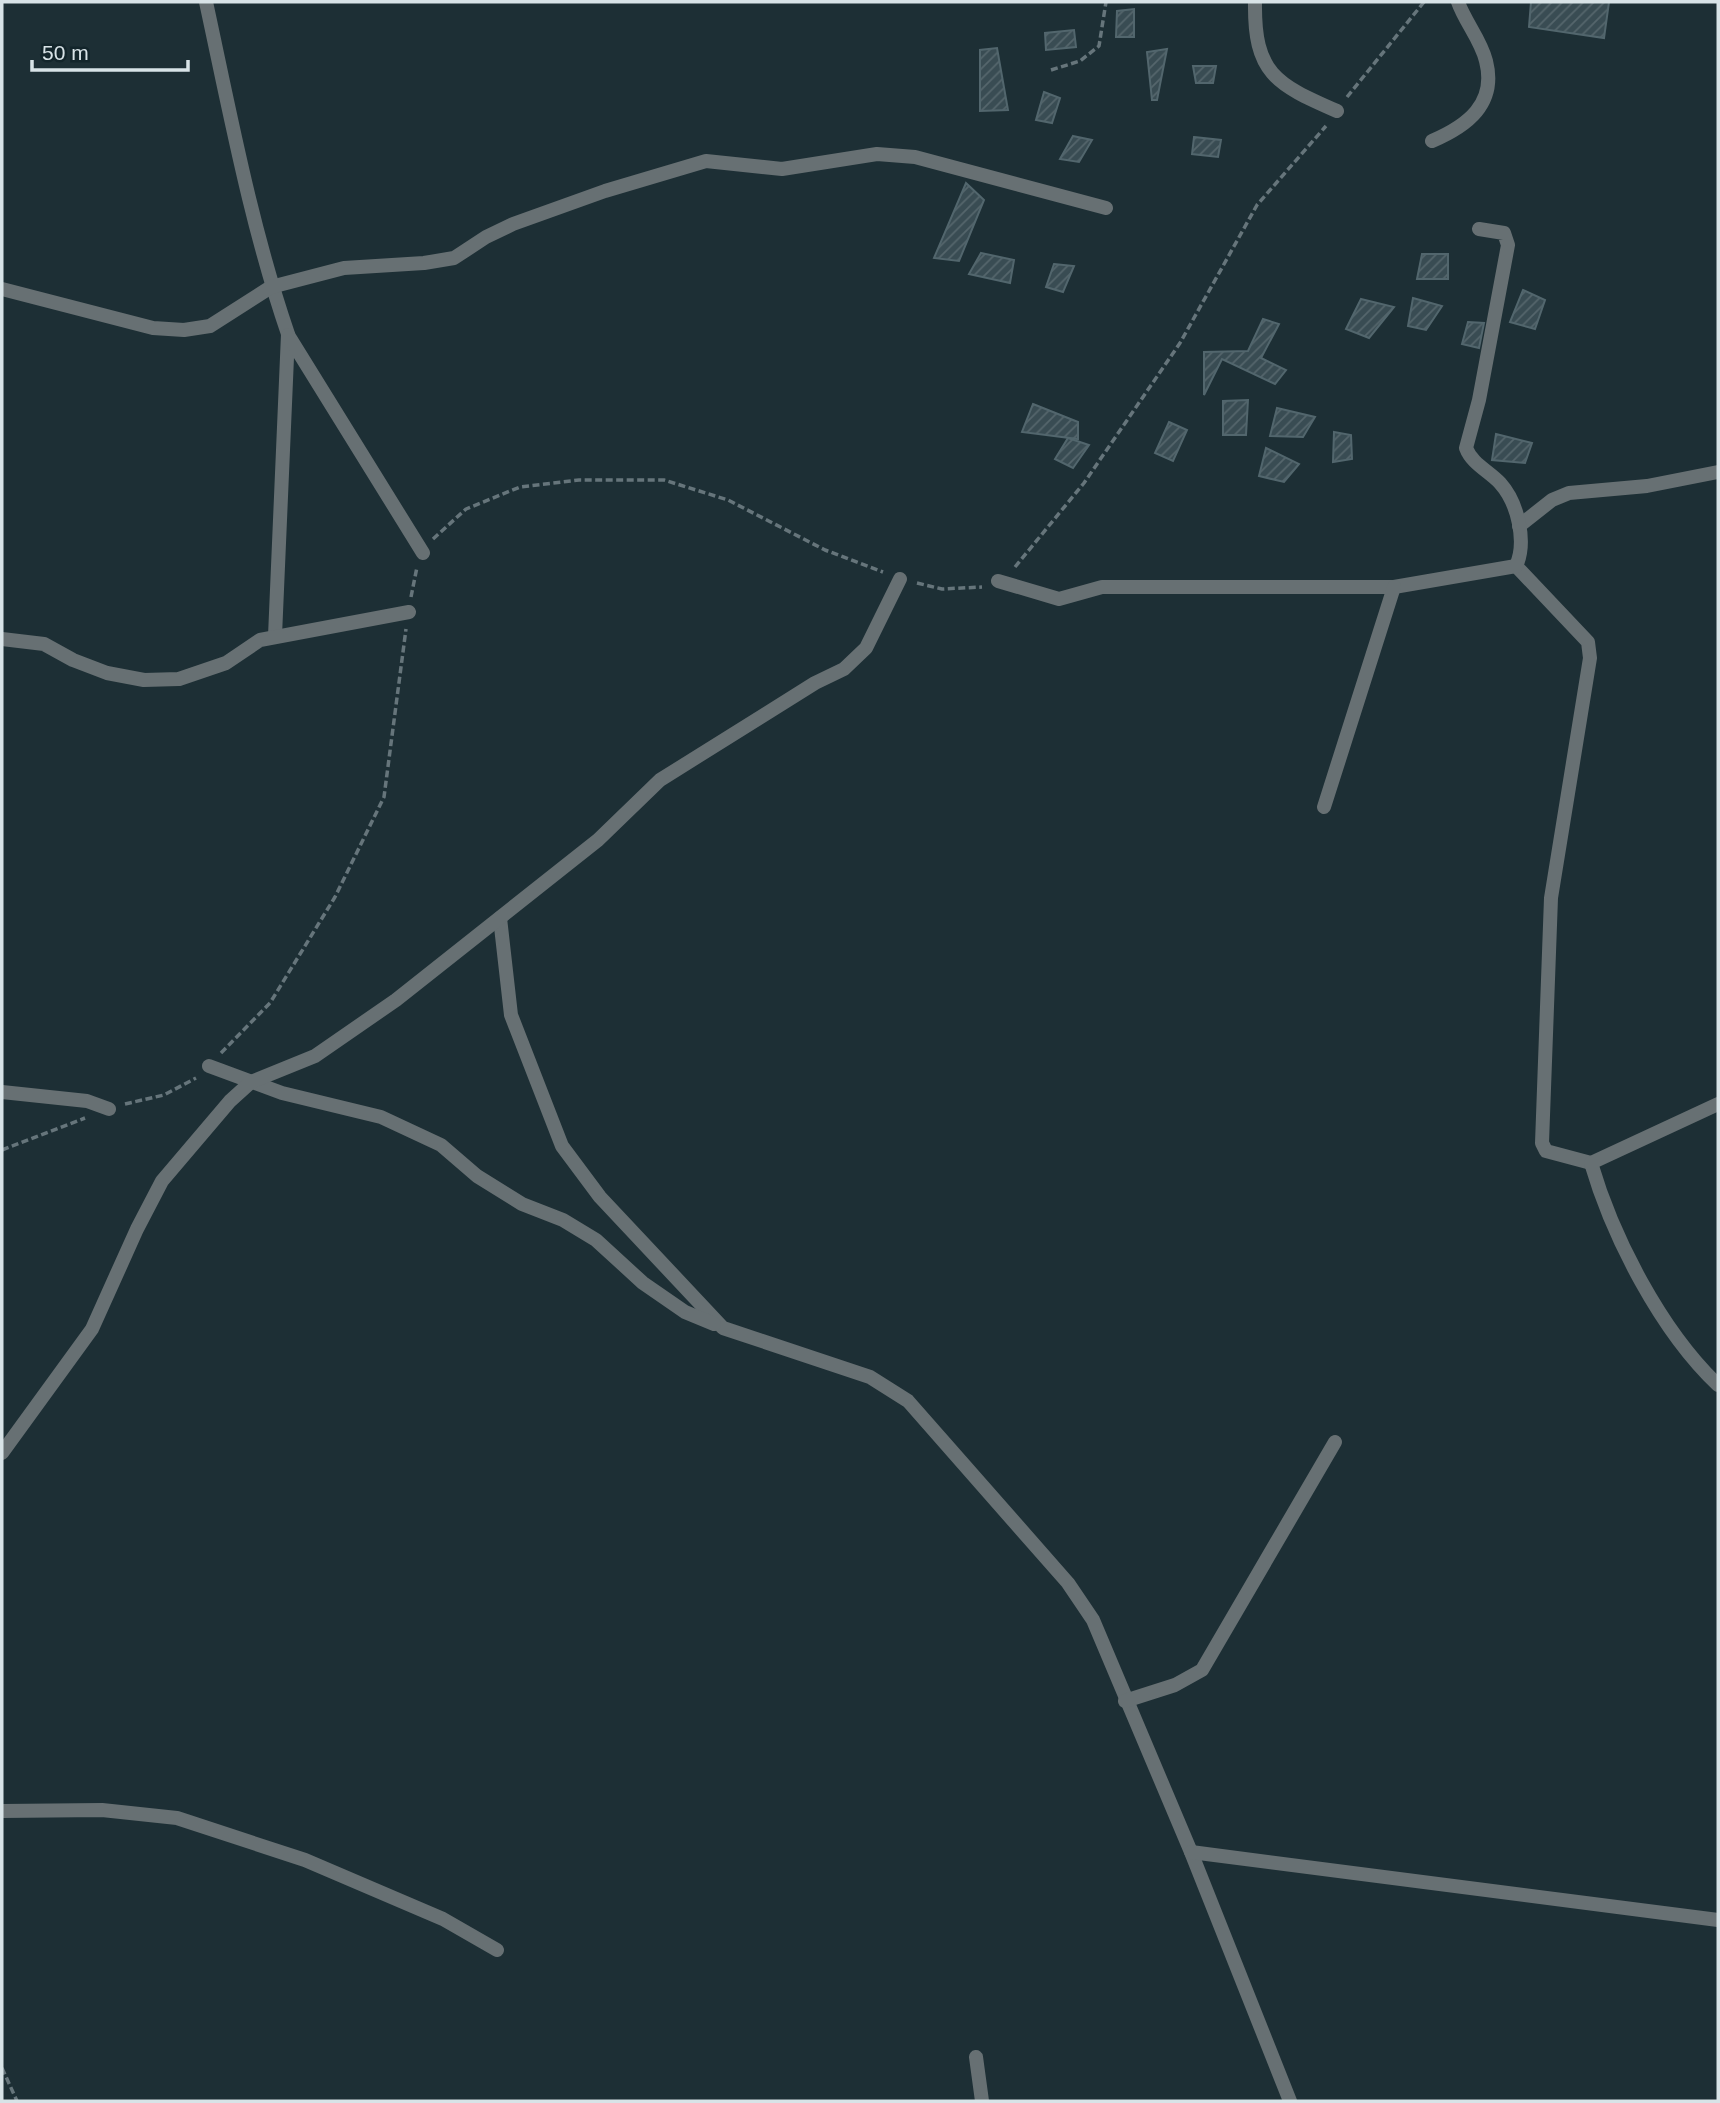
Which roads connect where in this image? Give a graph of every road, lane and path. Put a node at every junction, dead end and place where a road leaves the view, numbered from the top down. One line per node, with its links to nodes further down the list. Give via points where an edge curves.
1 (206, 2): 11 (street)
2 (1106, 2): 6 (path, via 1099,46 1080,61)
3 (1255, 2): 7 (street, via 1254,36 1270,71 1299,95)
4 (1424, 2): 7 (path)
5 (1458, 2): 8 (street, via 1486,61 1488,86 1482,108 1460,129)
6 (1051, 70)
7 (1337, 111): 19 (path, via 1257,205 1180,343 1084,483 1019,564)
8 (1432, 141)
9 (1106, 208): 11 (street, via 915,157 877,154 782,169 706,161 513,225 454,258 344,268)
10 (1479, 229): 15 (street, via 1504,233 1508,245 1466,448 1502,485)
11 (271, 287): 12 (street, via 210,326 184,330 153,328); 13 (street)
12 (2, 289)
13 (288, 334): 16 (street); 22 (street)
14 (1718, 472): 15 (street, via 1647,486 1569,493 1552,500)
15 (1519, 526): 17 (street, via 1522,553)
16 (423, 553): 18 (path, via 466,509 520,487 579,480 664,480 728,499 825,550); 21 (path)
17 (1516, 566): 20 (street); 32 (street, via 1588,642 1590,658 1550,898 1542,1143 1546,1151)
18 (900, 579): 19 (path, via 963,590); 25 (street, via 860,656 660,780 598,840)
19 (998, 581): 20 (street, via 1059,599 1102,586)
20 (1394, 587): 24 (street)
21 (409, 612): 22 (street); 26 (path, via 384,797 335,897 270,1003)
22 (275, 636): 23 (street, via 260,640 226,663 179,679 144,680 107,673 44,644)
23 (2, 639)
24 (1324, 807)
25 (500, 918): 27 (street, via 396,1000 315,1056); 33 (street, via 511,1015 562,1146 600,1197)
26 (209, 1066): 27 (street); 30 (path, via 197,1078 164,1095)
27 (251, 1082): 33 (street, via 381,1117 441,1145 477,1176 522,1204 564,1220 596,1240 643,1283 685,1312); 36 (street, via 162,1181 92,1329)
28 (2, 1092): 30 (street, via 87,1101)
29 (1718, 1104): 32 (street)
30 (109, 1109): 31 (path)
31 (2, 1150)
32 (1591, 1163): 34 (street, via 1622,1248 1700,1368)
33 (723, 1328): 37 (street, via 870,1377 908,1401 1068,1583 1093,1620)
34 (1718, 1385)
35 (1335, 1443): 37 (street, via 1202,1670 1175,1685)
36 (2, 1453)
37 (1125, 1701): 39 (street)
38 (2, 1811): 41 (street, via 102,1810 177,1818 305,1860 443,1919)
39 (1191, 1852): 40 (street); 46 (street)
40 (1718, 1920)
41 (497, 1950)
42 (976, 2057): 45 (street)
43 (2, 2068): 44 (path)
44 (17, 2101)
45 (982, 2101)
46 (1290, 2101)

